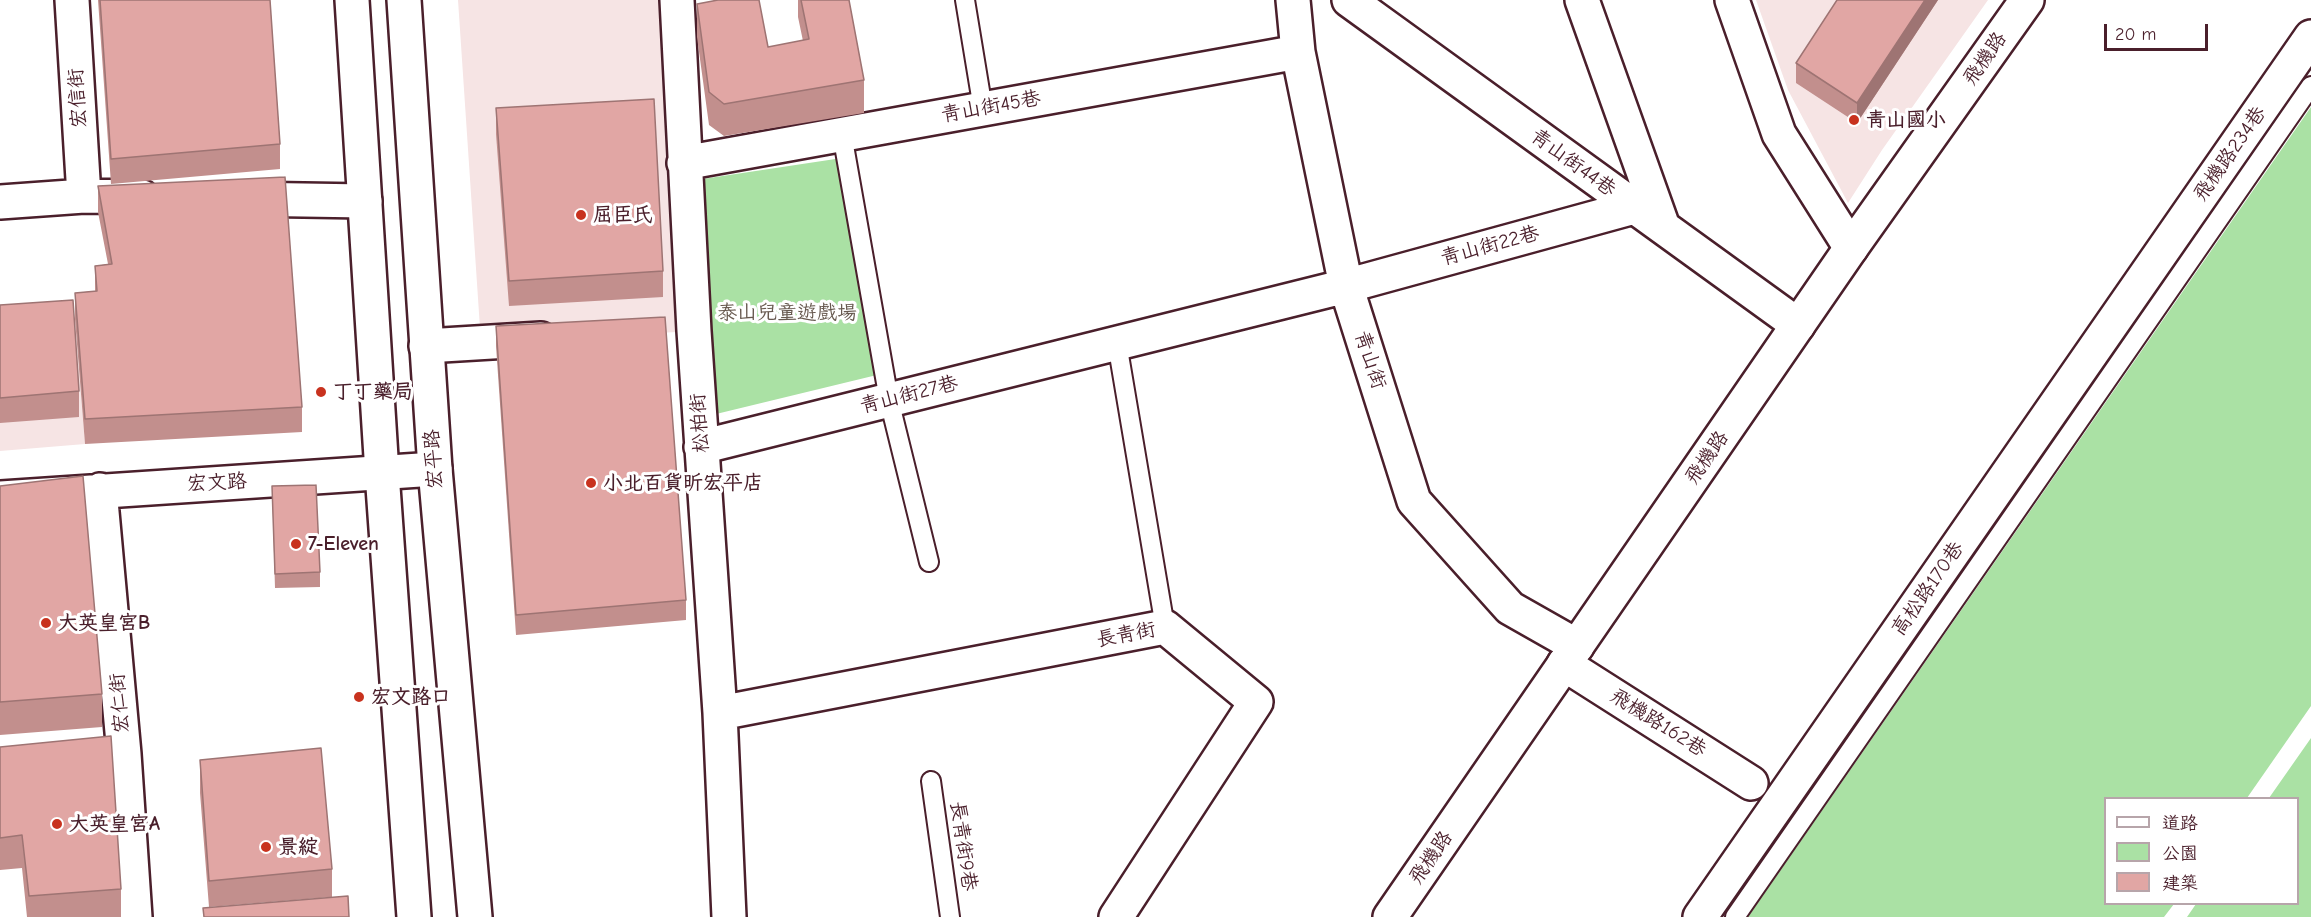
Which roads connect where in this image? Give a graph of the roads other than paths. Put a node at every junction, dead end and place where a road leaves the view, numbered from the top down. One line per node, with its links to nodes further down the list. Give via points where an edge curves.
1 (72, 0): 17 (street, 宏信街)
2 (352, 0): 20 (street)
3 (404, 0): 32 (street, 宏平路)
4 (677, 0): 16 (street, 松柏街)
5 (965, 0): 14 (lane)
6 (1293, 0): 12 (street, 青山街)
7 (1349, 0): 22 (street, 青山街44巷)
8 (1582, 0): 23 (street)
9 (1732, 0): 24 (street, via 1779,134)
10 (2026, 0): 24 (street, 飛機路)
11 (2308, 42): 25 (street, 飛機路234巷)
12 (1298, 52): 14 (street, 青山街45巷); 26 (street, 青山街)
13 (2311, 86): 55 (lane)
14 (983, 109): 15 (street, 青山街45巷)
15 (842, 134): 16 (street, 青山街45巷); 33 (lane)
16 (684, 163): 28 (street, 松柏街)
17 (84, 196): 18 (street); 21 (street)
18 (166, 197)
19 (213, 198): 20 (street)
20 (365, 201): 36 (street)
21 (0, 202)
22 (1634, 207): 23 (street, 青山街44巷); 26 (street, 青山街22巷)
23 (1663, 227): 27 (street, 青山街44巷)
24 (1851, 248): 27 (street, 飛機路)
25 (2156, 261): 54 (street, 高松路170巷)
26 (1346, 286): 31 (street, 青山街27巷); 41 (street, 青山街, via 1414,501 1510,608)
27 (1798, 325): 41 (street, 飛機路)
28 (694, 331): 29 (street); 34 (street, 松柏街)
29 (659, 333)
30 (576, 337): 32 (street)
31 (1118, 343): 33 (street, 青山街27巷); 40 (lane)
32 (426, 346): 35 (street, 宏平路)
33 (889, 400): 34 (street, 青山街27巷); 39 (lane)
34 (701, 447): 42 (street, 松柏街)
35 (435, 469): 36 (street, 宏文路); 49 (street, 宏平路)
36 (382, 473): 37 (street, 宏文路); 48 (street)
37 (100, 490): 38 (street, 宏文路); 43 (street, 宏仁街)
38 (0, 498)
39 (929, 562)
40 (1165, 627): 42 (street, 長青街); 52 (street, 長青街, via 1256,702)
41 (1570, 655): 46 (street, 飛機路162巷); 53 (street, 飛機路)
42 (720, 713): 50 (street, 松柏街)
43 (124, 754): 44 (street); 47 (street, 宏仁街)
44 (90, 758)
45 (931, 781): 51 (lane, 長青街9巷)
46 (1751, 783)
47 (135, 917)
48 (414, 917)
49 (475, 917)
50 (729, 917)
51 (950, 917)
52 (1116, 917)
53 (1390, 917)
54 (1700, 917)
55 (1735, 917)

